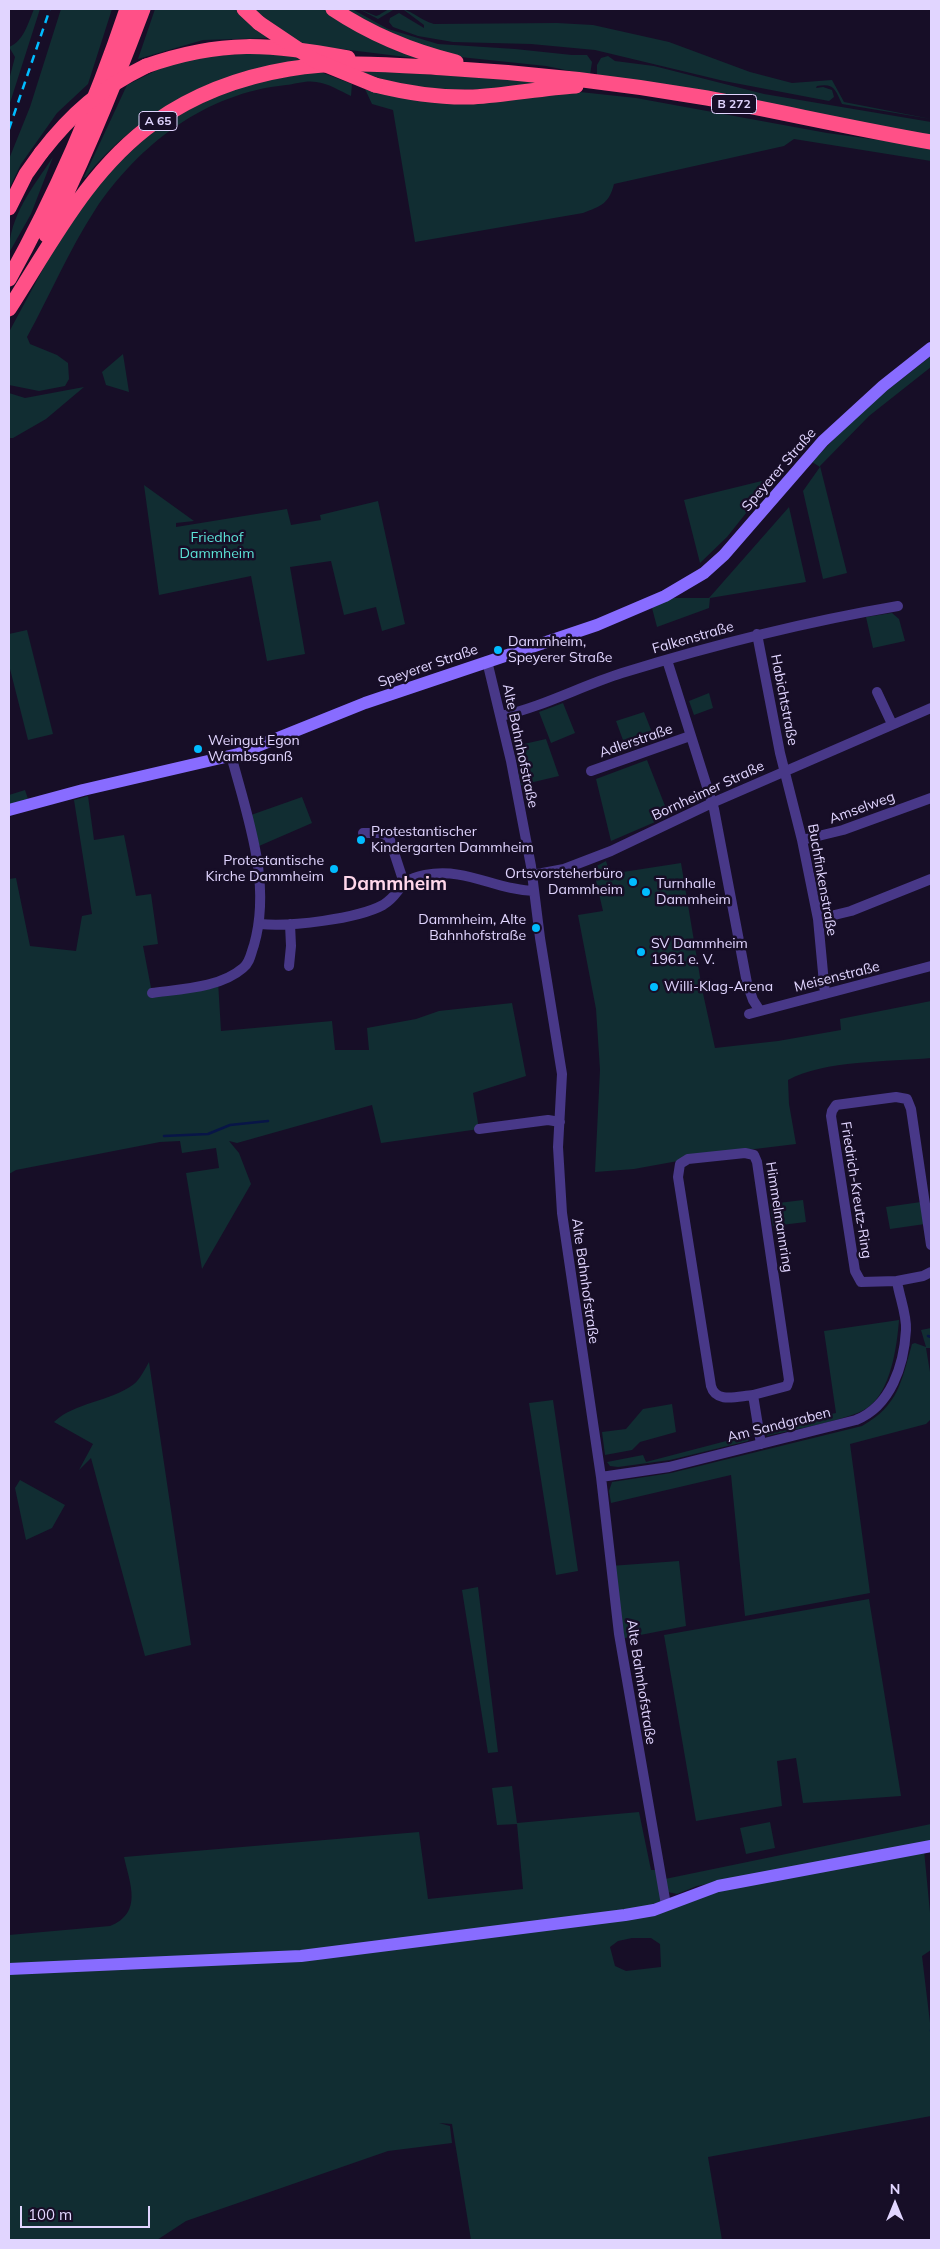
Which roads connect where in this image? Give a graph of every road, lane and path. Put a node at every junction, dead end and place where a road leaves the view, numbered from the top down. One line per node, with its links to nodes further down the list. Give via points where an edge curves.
1 (127, 9): 10 (highway, via 102,83)
2 (144, 9): 11 (highway, A 65, via 110,98 71,186)
3 (244, 9): 7 (highway, bridge, via 259,23 333,70 375,85 423,95 473,97 565,86)
4 (333, 9): 6 (highway, via 388,41 436,57)
5 (389, 65): 6 (highway, B 272); 9 (highway, bridge, via 268,45 192,51 146,66 120,79 72,115 26,174); 11 (highway, A 65, via 318,66 260,74 208,93 173,111 129,143 104,167 84,192)
6 (497, 71): 7 (highway, B 272)
7 (620, 85): 8 (highway, B 272)
8 (931, 142)
9 (9, 208)
10 (9, 279)
11 (9, 308)
12 (931, 348): 16 (street, Speyerer Straße, via 823,441 736,543 704,573 665,596 597,625)
13 (898, 606): 14 (street, Falkenstraße)
14 (757, 634): 15 (street, Falkenstraße); 24 (street, Habichtstraße)
15 (667, 660): 19 (street, Falkenstraße); 21 (street, Adlerstraße)
16 (488, 661): 19 (street, Alte Bahnhofstraße); 22 (street, Speyerer Straße, via 365,703)
17 (877, 692): 20 (street)
18 (931, 708): 20 (street, Bornheimer Straße)
19 (500, 716): 30 (street, Alte Bahnhofstraße)
20 (892, 724): 24 (street, Bornheimer Straße)
21 (690, 736): 23 (street, Adlerstraße); 26 (street, Adlerstraße)
22 (231, 756): 27 (street, Speyerer Straße); 35 (street, via 256,858)
23 (591, 771)
24 (785, 771): 26 (street, Bornheimer Straße); 29 (street, Buchfinkenstraße)
25 (931, 798): 29 (street, Amselweg, via 843,830)
26 (712, 803): 30 (street, Bornheimer Straße, via 576,866); 41 (street, Adlerstraße, via 747,983)
27 (9, 810)
28 (363, 833): 32 (street, via 382,833 389,837)
29 (802, 840): 34 (street, Buchfinkenstraße)
30 (532, 875): 33 (street, Alte Bahnhofstraße)
31 (931, 879): 34 (street, via 851,911)
32 (404, 883): 33 (street, via 426,875 453,873); 36 (street, via 385,903 371,910)
33 (534, 891): 43 (street, Alte Bahnhofstraße, via 562,1074)
34 (818, 919): 40 (street, Buchfinkenstraße)
35 (260, 924): 36 (street); 39 (street, via 248,962 232,976)
36 (290, 924): 37 (street)
37 (289, 966)
38 (931, 966): 40 (street, Meisenstraße)
39 (152, 993)
40 (824, 994): 41 (street, Meisenstraße)
41 (760, 1011): 42 (street, Meisenstraße)
42 (749, 1014)
43 (560, 1122): 44 (street, via 548,1120); 50 (street, Alte Bahnhofstraße, via 558,1161 562,1212)
44 (479, 1129)
45 (931, 1245): 47 (street, Friedrich-Kreutz-Ring, via 907,1099 896,1097 836,1105 831,1116 855,1272 861,1282)
46 (931, 1272): 47 (street, Friedrich-Kreutz-Ring)
47 (897, 1280): 49 (street, Am Sandgraben, via 906,1328 895,1379 883,1400 871,1413 856,1420)
48 (753, 1395): 48 (street, Himmelmannring, via 722,1398 712,1390 678,1177 680,1164 688,1160 745,1152 754,1155 758,1162 789,1380 787,1386); 49 (street)
49 (761, 1444): 50 (street, Am Sandgraben, via 669,1467)
50 (601, 1477): 52 (street, Alte Bahnhofstraße, via 619,1634)
51 (930, 1846): 52 (street, via 718,1886)
52 (666, 1905): 53 (street, via 625,1915 301,1956)
53 (9, 1969)

